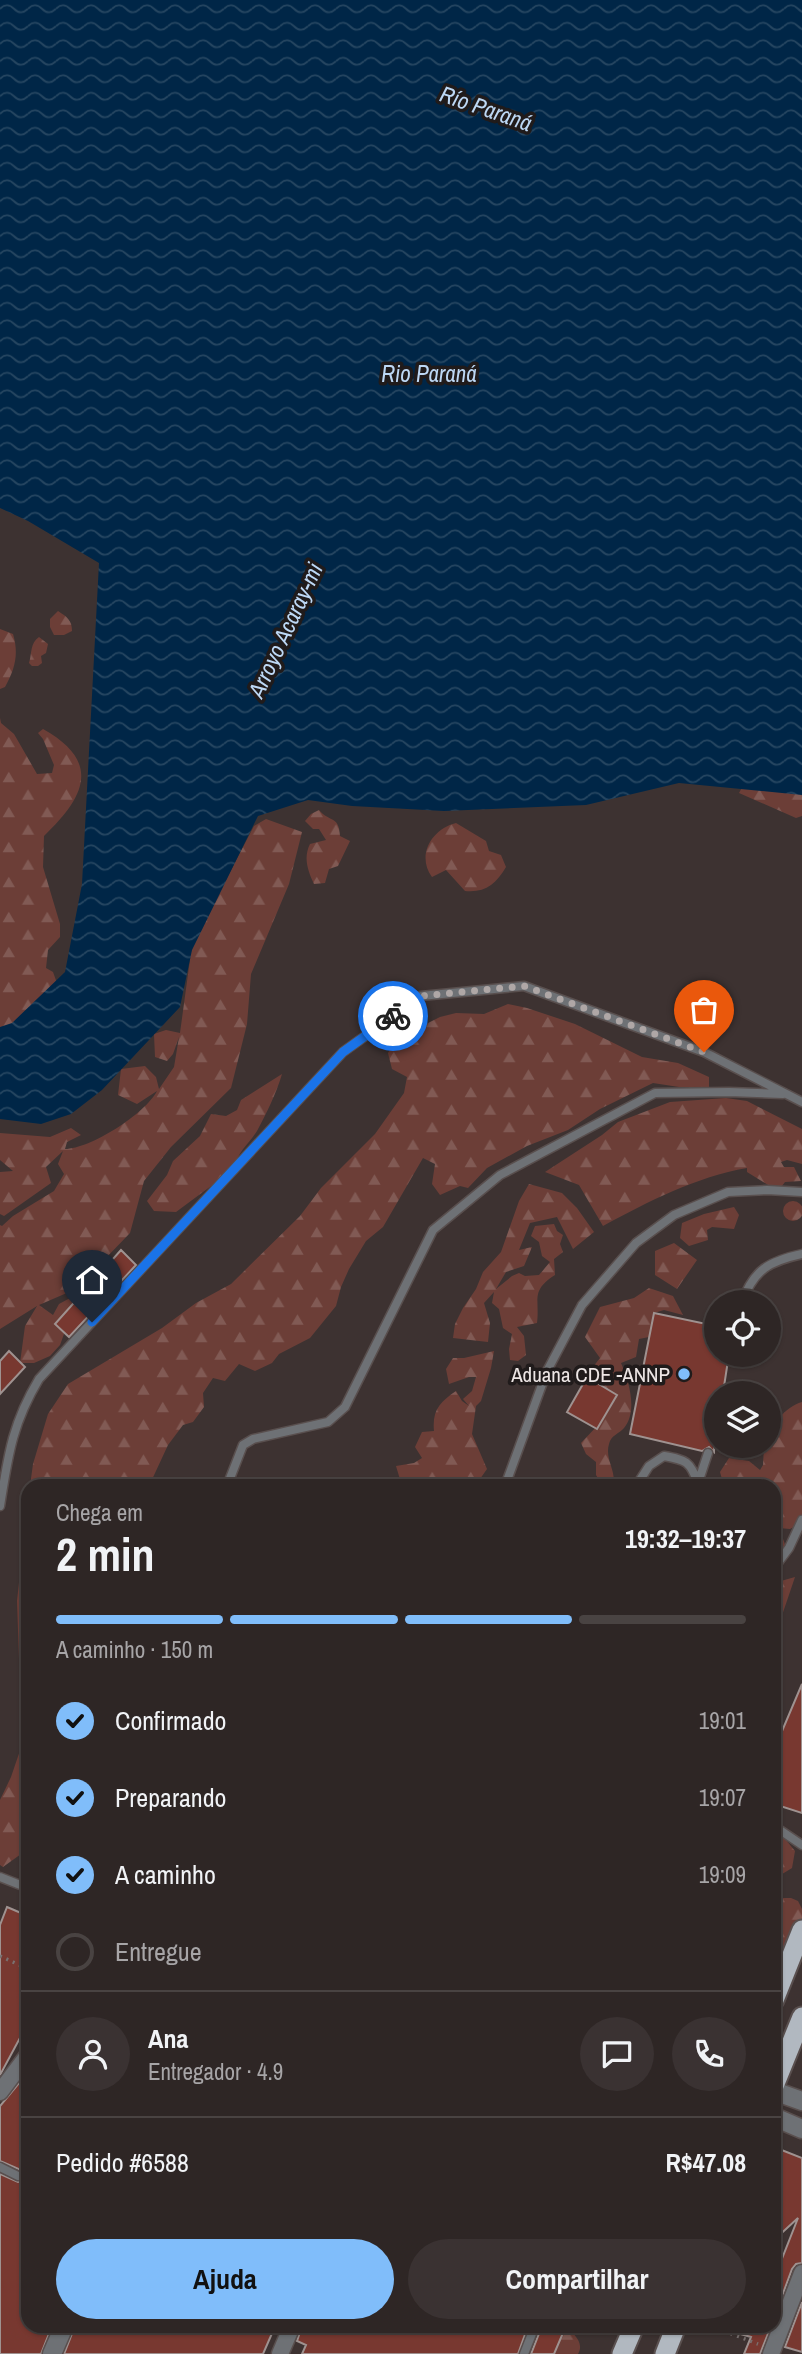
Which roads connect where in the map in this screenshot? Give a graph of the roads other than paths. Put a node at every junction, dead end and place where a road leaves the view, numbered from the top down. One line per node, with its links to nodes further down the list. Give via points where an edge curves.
1 (787, 1094): 2 (lane); 7 (lane, via 655,1093 499,1175 433,1230 345,1407 328,1422 253,1439 243,1446); 12 (lane, via 704,1052 524,986 421,996 343,1052 39,1379 23,1407 10,1446)
2 (802, 1102)
3 (802, 1192): 8 (lane, via 728,1192 674,1215 636,1243 582,1305 547,1371)
4 (802, 1254): 5 (lane, via 768,1264)
5 (747, 1290)
6 (706, 1458): 11 (lane)
7 (230, 1479)
8 (508, 1479)
9 (641, 1479): 10 (lane, via 664,1456 683,1460)
10 (696, 1479)
11 (700, 1479)
12 (0, 1506)
13 (802, 1520): 14 (lane)
14 (798, 1533): 15 (lane)
15 (781, 1558)
16 (781, 1830): 17 (lane)
17 (802, 1845)
18 (0, 1877): 19 (lane)
19 (21, 1885)
20 (802, 1930): 21 (highway)
21 (781, 1982)
22 (802, 2017): 23 (highway)
23 (791, 2053): 25 (highway)
24 (21, 2064): 26 (street)
25 (781, 2074)
26 (0, 2092)
27 (781, 2092): 28 (street)
28 (802, 2101)
29 (781, 2120): 30 (street)
30 (802, 2129)
31 (0, 2167): 32 (lane)
32 (18, 2176)
33 (802, 2273): 39 (street)
34 (61, 2333): 40 (street)
35 (289, 2333): 41 (street)
36 (532, 2333): 42 (lane)
37 (631, 2333): 43 (highway)
38 (674, 2333): 44 (highway)
39 (777, 2352)
40 (52, 2354)
41 (280, 2354)
42 (524, 2354)
43 (622, 2354)
44 (664, 2354)

